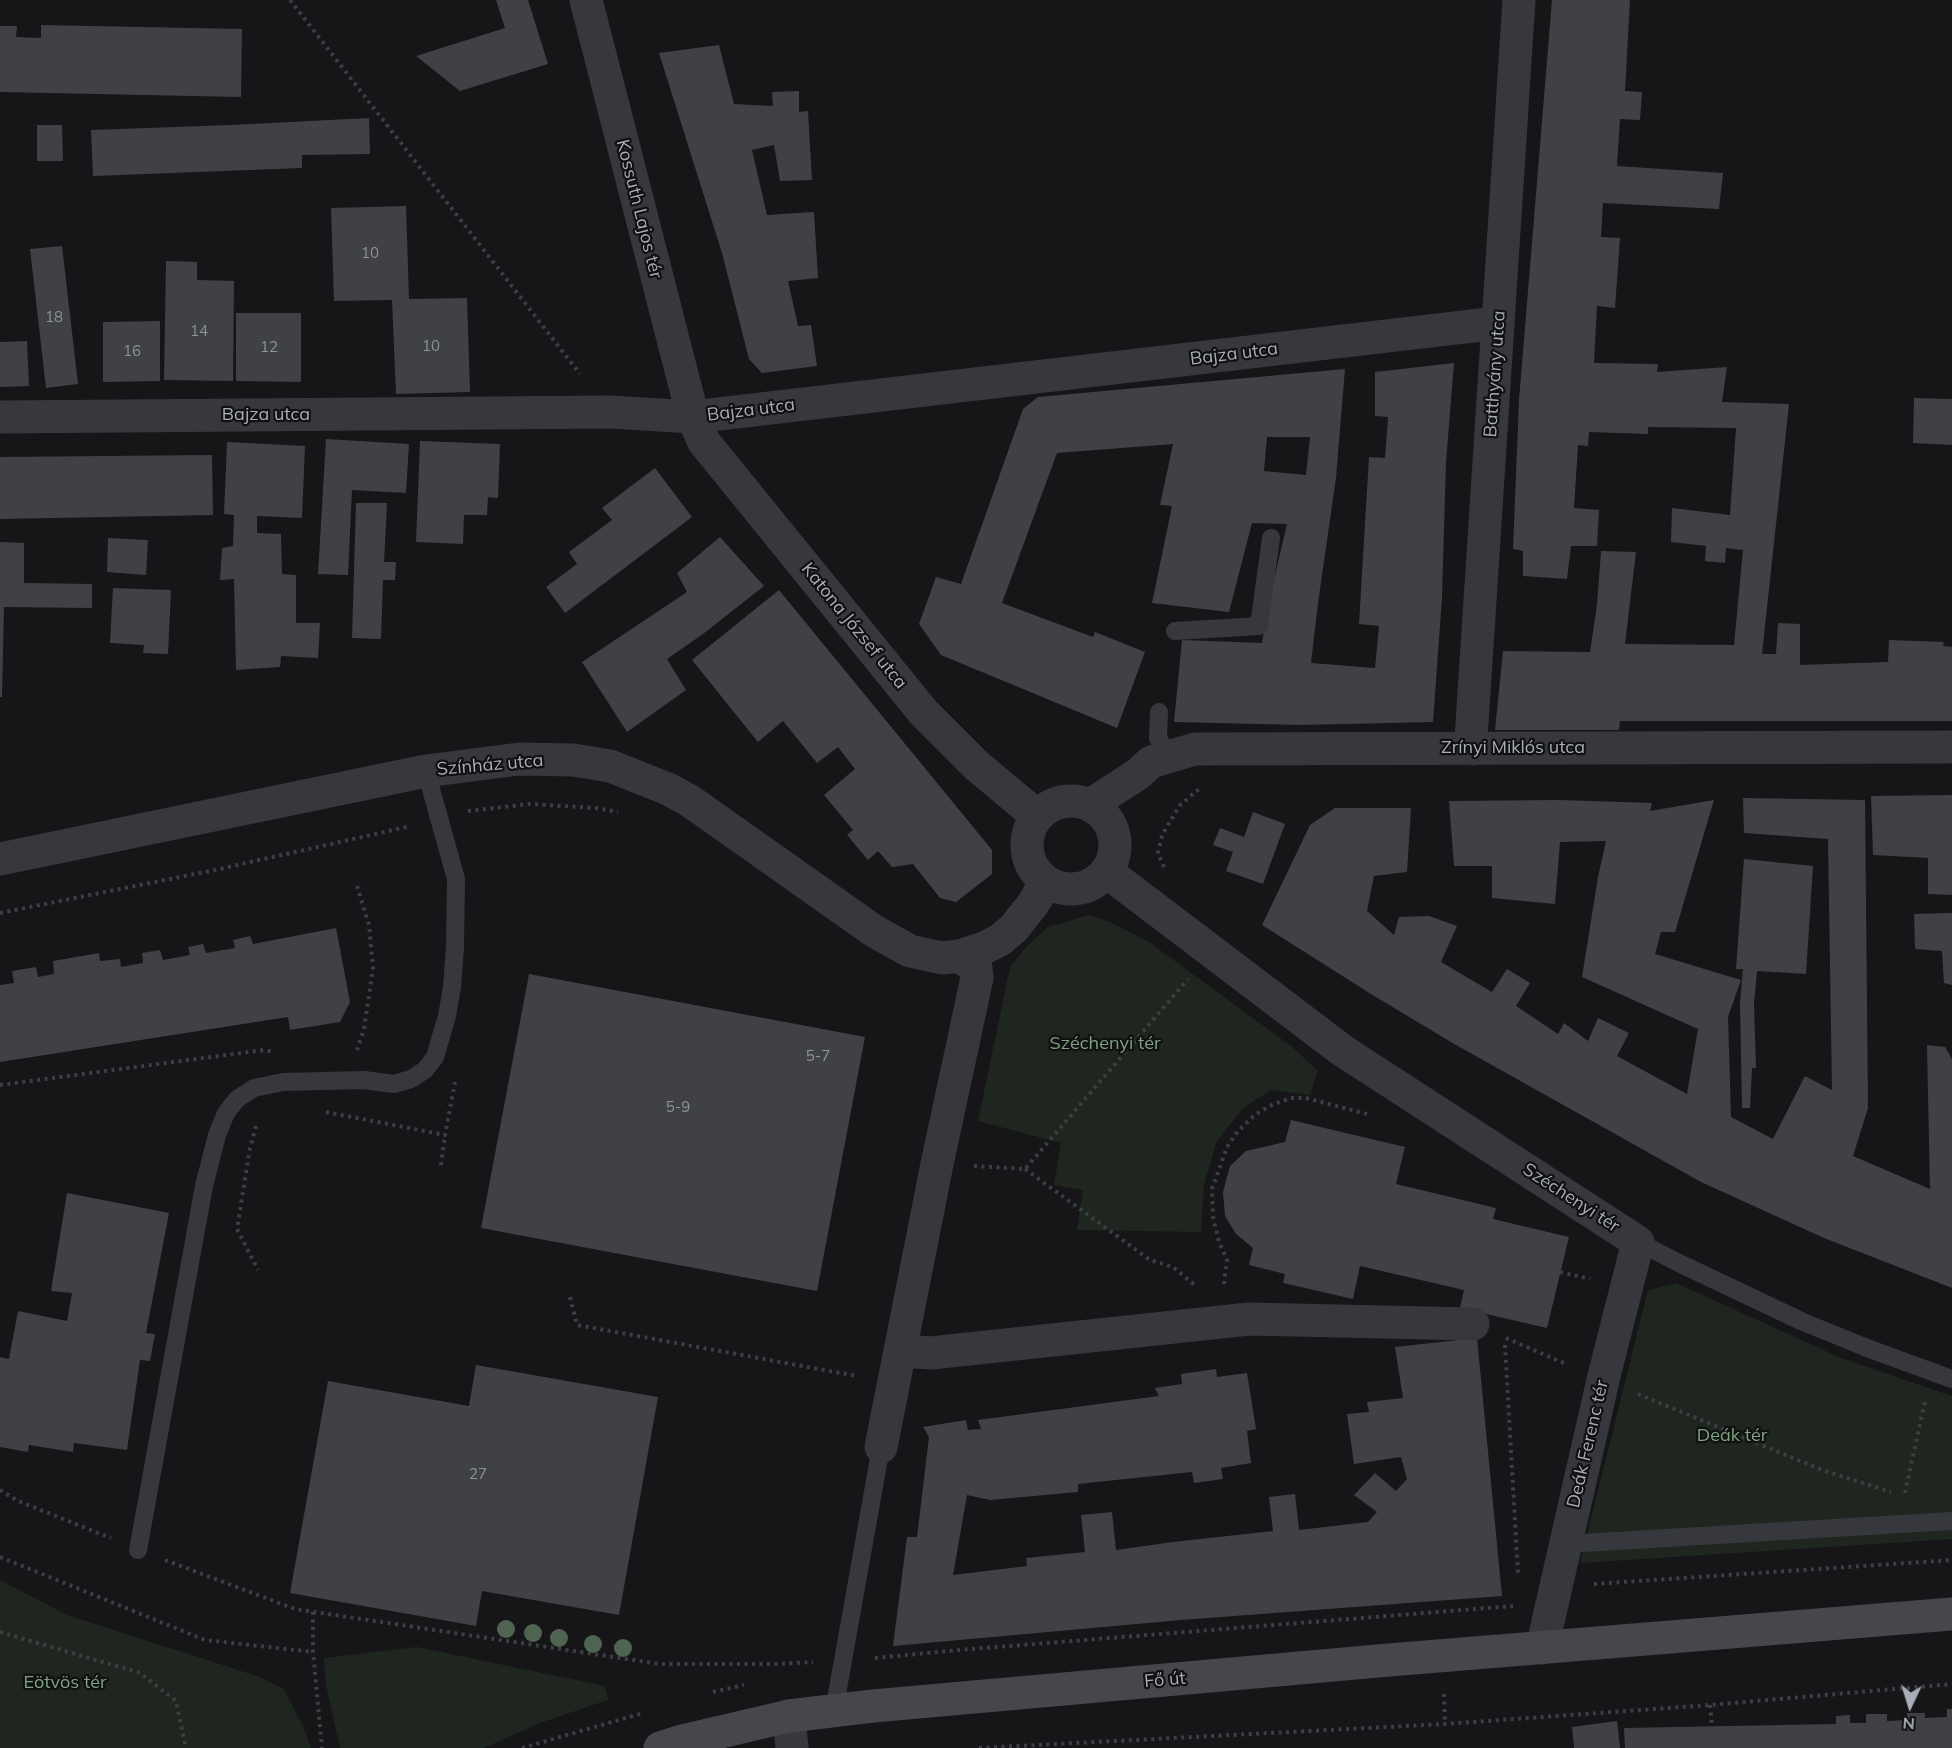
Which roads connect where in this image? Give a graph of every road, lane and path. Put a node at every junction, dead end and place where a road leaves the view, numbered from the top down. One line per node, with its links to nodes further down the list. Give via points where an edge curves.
1 (290, 0): 5 (path)
2 (586, 0): 7 (street, Kossuth Lajos tér)
3 (1519, 0): 4 (street, Batthyány utca)
4 (1498, 323): 7 (street, Bajza utca); 12 (street, Batthyány utca)
5 (610, 412): 6 (street, Bajza utca); 7 (street, Bajza utca)
6 (0, 417)
7 (693, 417): 17 (street, Katona József utca, via 704,442 924,713 976,765)
8 (1270, 538): 9 (lane, via 1259,626)
9 (1175, 631)
10 (1159, 712): 13 (lane, via 1158,738)
11 (1952, 747): 12 (street, Zrínyi Miklós utca)
12 (1473, 749): 13 (street, Zrínyi Miklós utca)
13 (1182, 753): 15 (street, Zrínyi Miklós utca, via 1151,762); 20 (path, via 1200,789 1180,805 1162,834 1158,853)
14 (426, 771): 18 (lane); 19 (street, Színház utca); 25 (street, Színház utca, via 519,759 573,760 610,766 690,801 874,931 910,951 942,958)
15 (1090, 805): 17 (street, via 1062,802); 21 (street, via 1107,819 1116,839)
16 (627, 814): 18 (path, via 530,804 468,811)
17 (1037, 816): 22 (street, via 1029,829 1028,858)
18 (440, 819): 24 (path); 57 (lane, via 456,879 455,947 447,1016 435,1056 425,1070 394,1084 364,1080 283,1082 254,1088 237,1099 226,1113 204,1186)
19 (0, 859)
20 (1166, 870)
21 (1107, 872): 22 (street, via 1091,885 1071,890); 36 (street, Széchenyi tér, via 1343,1051)
22 (1046, 882): 25 (street, Színház utca, via 1014,928 1000,940)
23 (357, 886): 28 (path, via 369,925 373,968 364,1029)
24 (0, 913)
25 (960, 956): 33 (street, via 976,968 977,978)
26 (1181, 986): 35 (path)
27 (285, 1053): 29 (path, via 264,1050)
28 (353, 1057)
29 (0, 1085)
30 (1382, 1118): 40 (path, via 1306,1098 1291,1098 1256,1114 1238,1131 1227,1147 1212,1189 1213,1217 1227,1260)
31 (445, 1135): 34 (path)
32 (250, 1148): 39 (path, via 237,1229)
33 (937, 1164): 35 (path); 44 (street)
34 (441, 1165)
35 (1025, 1169): 37 (path, via 1150,1260)
36 (1638, 1242): 47 (lane, Széchenyi tér, via 1801,1321); 49 (street, Deák Ferenc tér)
37 (1173, 1267)
38 (1592, 1269): 41 (path)
39 (258, 1270)
40 (1224, 1287)
41 (1586, 1290)
42 (570, 1297): 50 (path, via 577,1325)
43 (1473, 1324): 44 (street, via 1249,1319 931,1353)
44 (900, 1351): 50 (street)
45 (1570, 1354): 46 (path)
46 (1567, 1364): 49 (path); 60 (path, via 1505,1338)
47 (1931, 1372): 48 (lane, Széchenyi tér); 54 (path)
48 (1952, 1379)
49 (1603, 1380): 53 (path, via 1822,1470); 56 (street, Deák Ferenc tér)
50 (893, 1383): 51 (street)
51 (881, 1447): 68 (lane)
52 (0, 1490): 57 (path)
53 (1894, 1493)
54 (1904, 1497)
55 (1952, 1521): 56 (lane)
56 (1566, 1544): 61 (street, Deák Ferenc tér)
57 (138, 1550): 62 (path, via 295,1609)
58 (0, 1557): 66 (path, via 205,1640)
59 (1952, 1560): 61 (path)
60 (1519, 1587): 61 (path); 67 (path, via 1520,1606)
61 (1556, 1587): 65 (street, Deák Ferenc tér)
62 (313, 1612): 66 (path); 68 (path, via 660,1664)
63 (1952, 1614): 65 (street)
64 (0, 1632): 74 (path, via 140,1673 176,1701)
65 (1542, 1648): 71 (street, Fő út)
66 (313, 1652): 75 (path)
67 (875, 1658)
68 (842, 1660): 71 (lane)
69 (1952, 1684): 70 (path)
70 (1710, 1705): 72 (path); 77 (path, via 1445,1724)
71 (834, 1711): 73 (street, Fő út)
72 (1712, 1726)
73 (791, 1732): 76 (street, via 682,1741)
74 (186, 1748)
75 (322, 1748)
76 (660, 1748)
77 (979, 1748)

